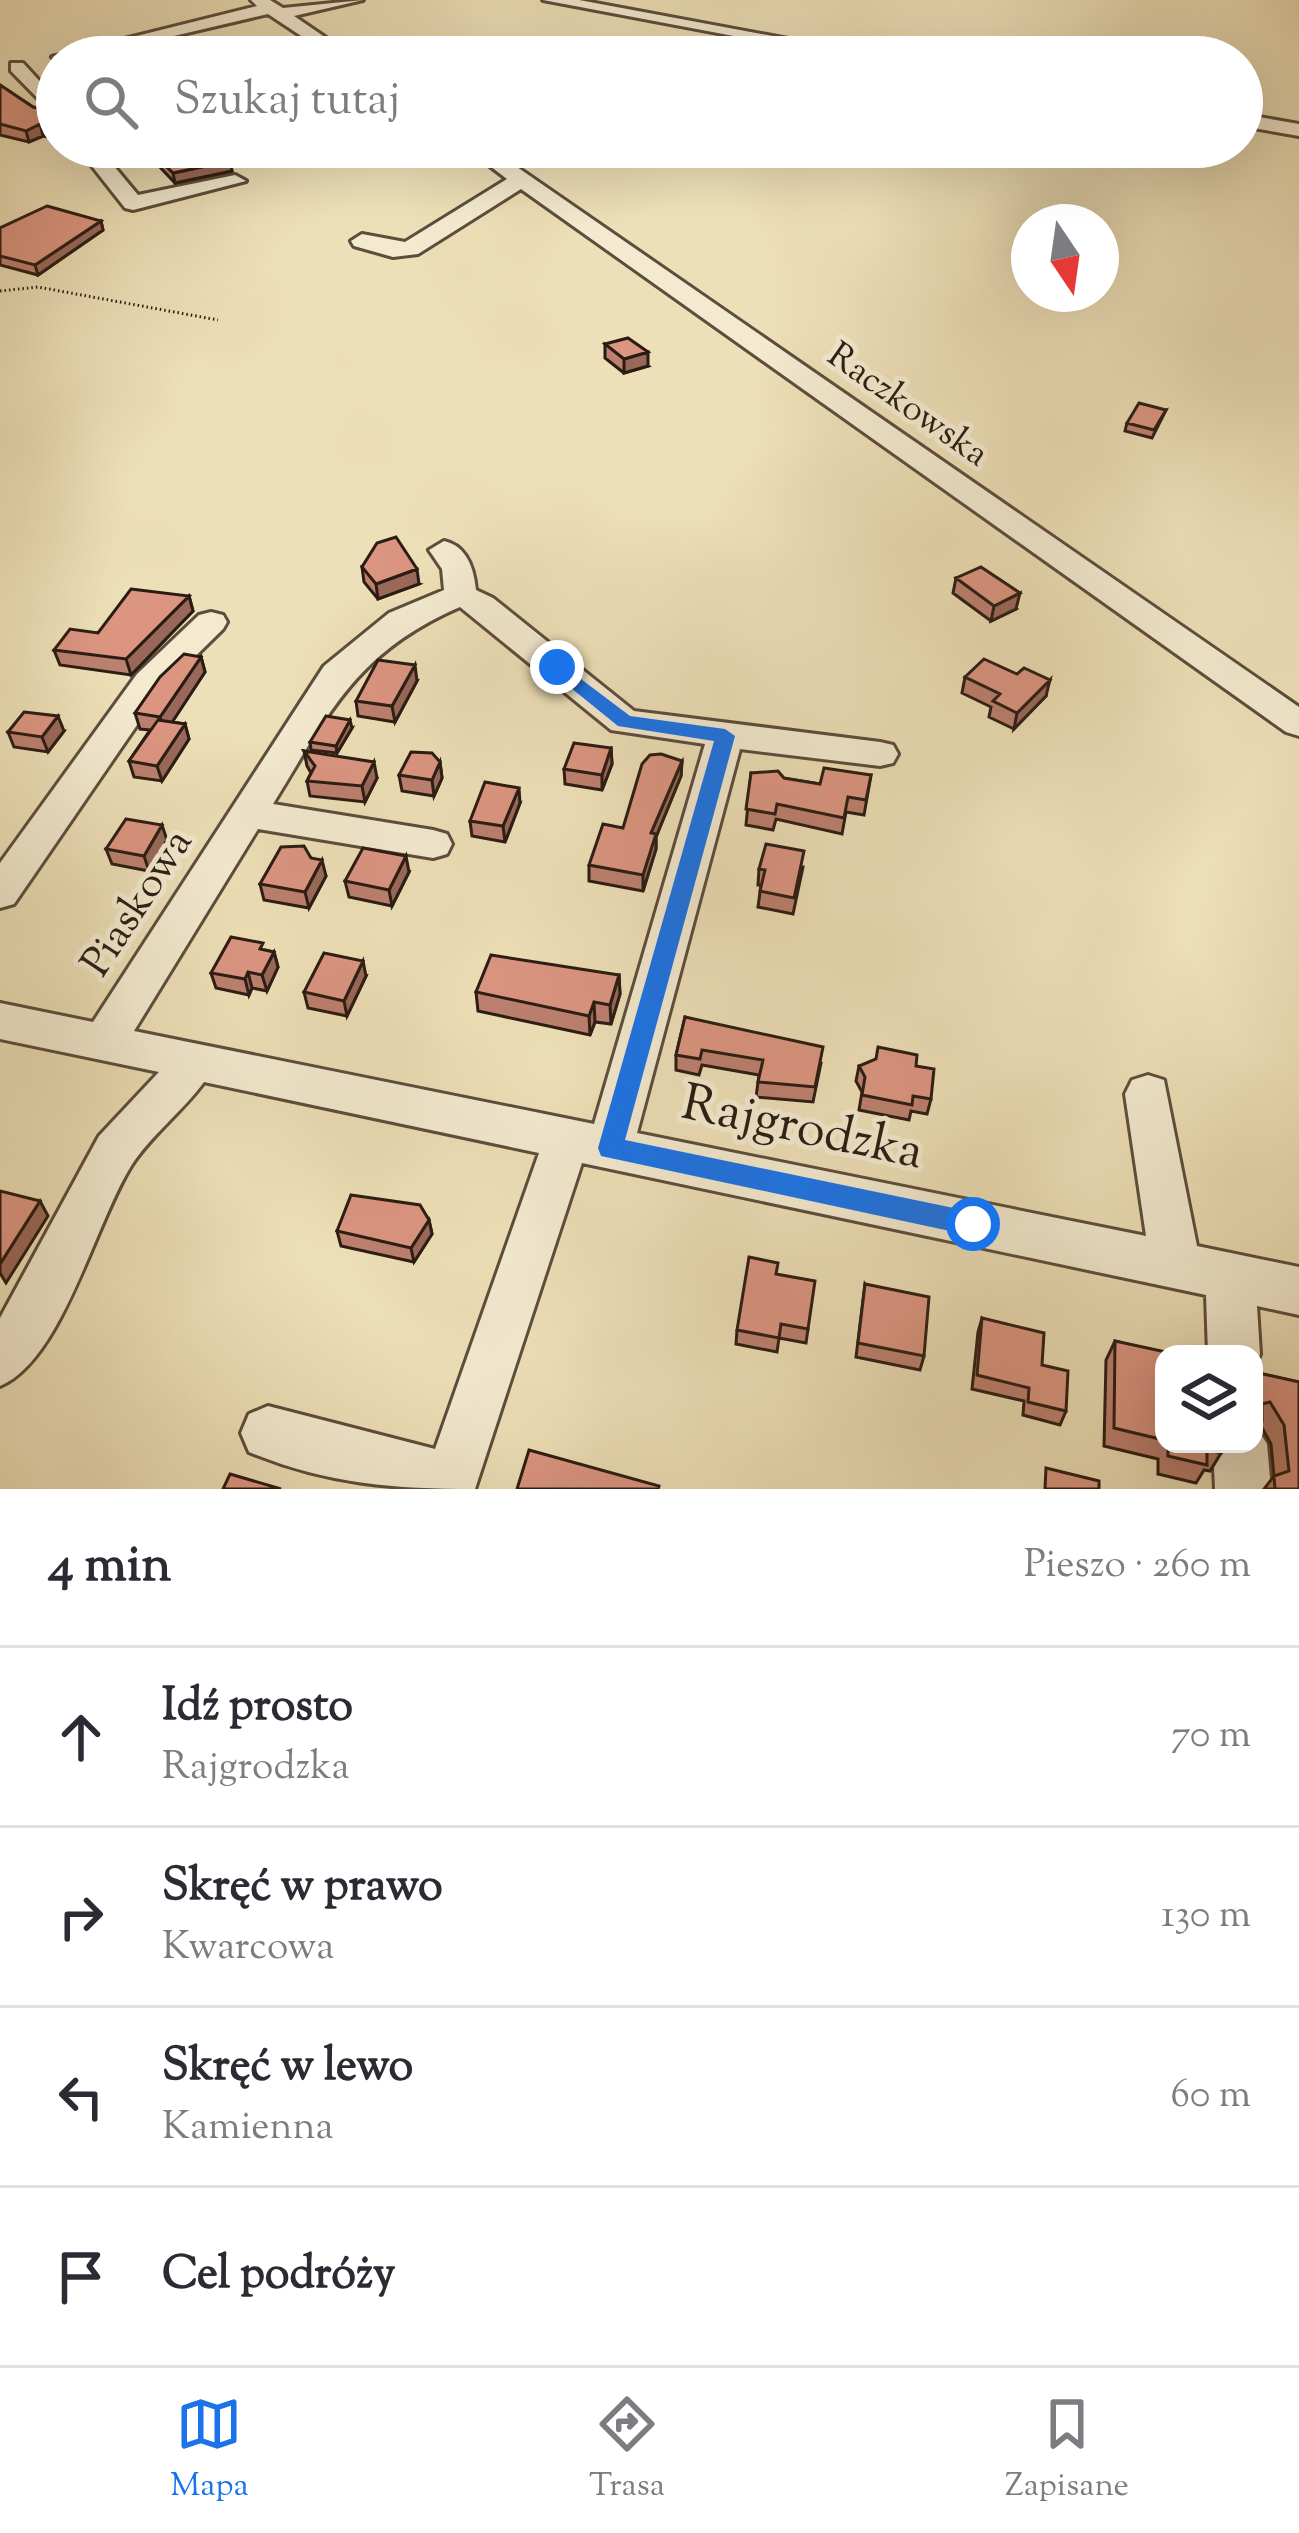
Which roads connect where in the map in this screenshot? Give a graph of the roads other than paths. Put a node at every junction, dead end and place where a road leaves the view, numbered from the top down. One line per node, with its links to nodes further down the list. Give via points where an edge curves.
1 (355, 0): 3 (street)
2 (551, 0): 6 (street)
3 (272, 5): 4 (street); 5 (street)
4 (145, 36)
5 (316, 36)
6 (756, 36)
7 (9, 69): 8 (street)
8 (36, 93)
9 (1263, 124): 10 (street)
10 (1299, 130)
11 (105, 168): 14 (street, via 133,202)
12 (504, 168): 13 (street, Raczkowska)
13 (520, 180): 15 (street, via 410,249); 19 (street, Raczkowska)
14 (235, 181)
15 (362, 241)
16 (444, 550): 17 (street, via 458,568)
17 (460, 595): 20 (street, via 624,722); 22 (street, Piaskowa, via 400,620 336,674)
18 (212, 622): 24 (street, via 149,682)
19 (1299, 724)
20 (725, 736): 21 (street); 29 (street)
21 (880, 754)
22 (250, 814): 23 (street, Piaskowa); 26 (street, Piaskowa)
23 (433, 844)
24 (0, 892)
25 (0, 1021): 26 (street, Rajgrodzka)
26 (104, 1042): 27 (street, Rajgrodzka)
27 (194, 1061): 29 (street, Rajgrodzka); 34 (street, via 116,1149 34,1320)
28 (1148, 1094): 30 (street)
29 (589, 1143): 30 (street, Rajgrodzka); 35 (street, via 451,1480)
30 (1175, 1265): 31 (street, Rajgrodzka)
31 (1230, 1276): 32 (street, Rajgrodzka); 33 (street)
32 (1299, 1291)
33 (1234, 1345)
34 (0, 1360)
35 (268, 1432)
36 (1241, 1453): 37 (street)
37 (1243, 1489)

